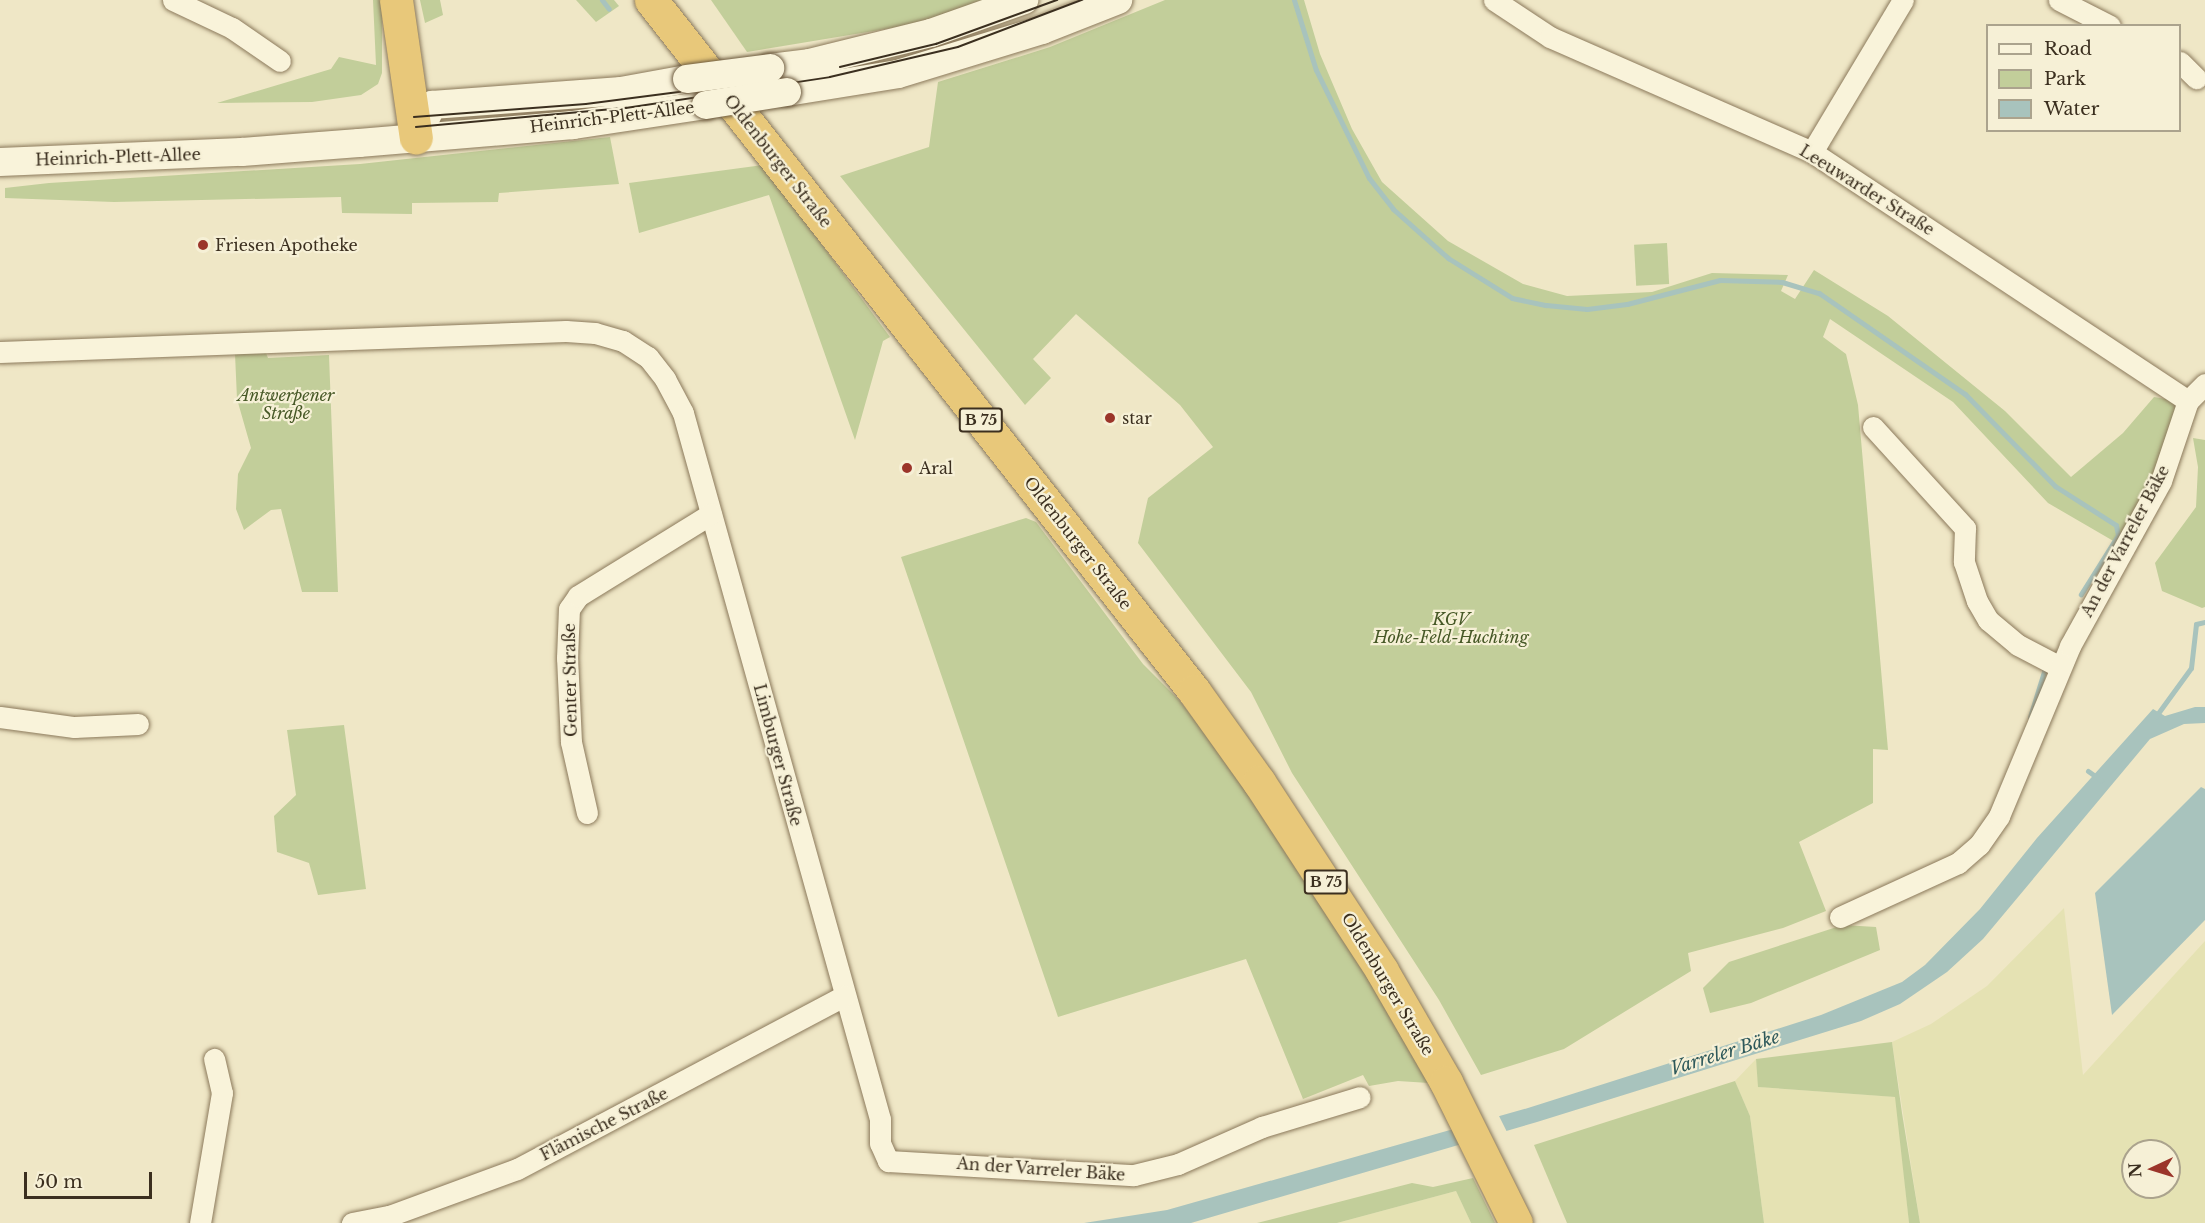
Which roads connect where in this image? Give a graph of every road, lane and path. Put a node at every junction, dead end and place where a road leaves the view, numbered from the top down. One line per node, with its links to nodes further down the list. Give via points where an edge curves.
1 (173, 0): 11 (street, via 232,28)
2 (396, 0): 14 (highway)
3 (651, 0): 29 (highway, Oldenburger Straße / B 75, via 1194,691)
4 (677, 0): 29 (highway, Oldenburger Straße / B 75, via 1246,728 1345,872)
5 (1024, 0): 14 (main road, Heinrich-Plett-Allee, bridge, via 912,38 809,63 621,91 432,105)
6 (1118, 0): 14 (main road, Heinrich-Plett-Allee, bridge, via 1023,36 898,74 573,125)
7 (1494, 0): 15 (street, Leeuwarder Straße, via 1550,37)
8 (1903, 0): 15 (street)
9 (2059, 0): 10 (street)
10 (2106, 24)
11 (280, 61)
12 (2181, 63): 13 (street)
13 (2196, 78)
14 (416, 138): 16 (main road, Heinrich-Plett-Allee, via 242,152)
15 (1812, 152): 19 (street, Leeuwarder Straße)
16 (0, 162)
17 (0, 352): 21 (street, Limburger Straße, via 566,331 623,341 648,357 683,413)
18 (2205, 384): 19 (street, An der Varreler Bäke)
19 (2188, 400): 22 (street, An der Varreler Bäke, via 2161,481)
20 (1873, 427): 22 (street, via 1965,528 1964,562 1988,620 2018,645)
21 (711, 514): 25 (street, Genter Straße, via 578,596 569,609 571,742); 27 (street, Limburger Straße)
22 (2060, 667): 26 (street, An der Varreler Bäke, via 2013,789 1979,845 1958,862 1916,885)
23 (0, 717): 24 (street, via 74,727)
24 (138, 724)
25 (587, 813)
26 (1840, 917)
27 (844, 996): 31 (street, Limburger Straße, via 880,1119 880,1143); 34 (street, Flämische Straße, via 517,1169 389,1216)
28 (214, 1059): 33 (street, via 222,1093)
29 (1456, 1080): 32 (highway, Oldenburger Straße / B 75)
30 (1360, 1097): 31 (street, An der Varreler Bäke, via 1262,1127 1178,1164 1134,1175)
31 (888, 1161)
32 (1499, 1166): 35 (highway, B 75); 36 (highway, B 75)
33 (200, 1223)
34 (352, 1223)
35 (1516, 1223)
36 (1539, 1223)

